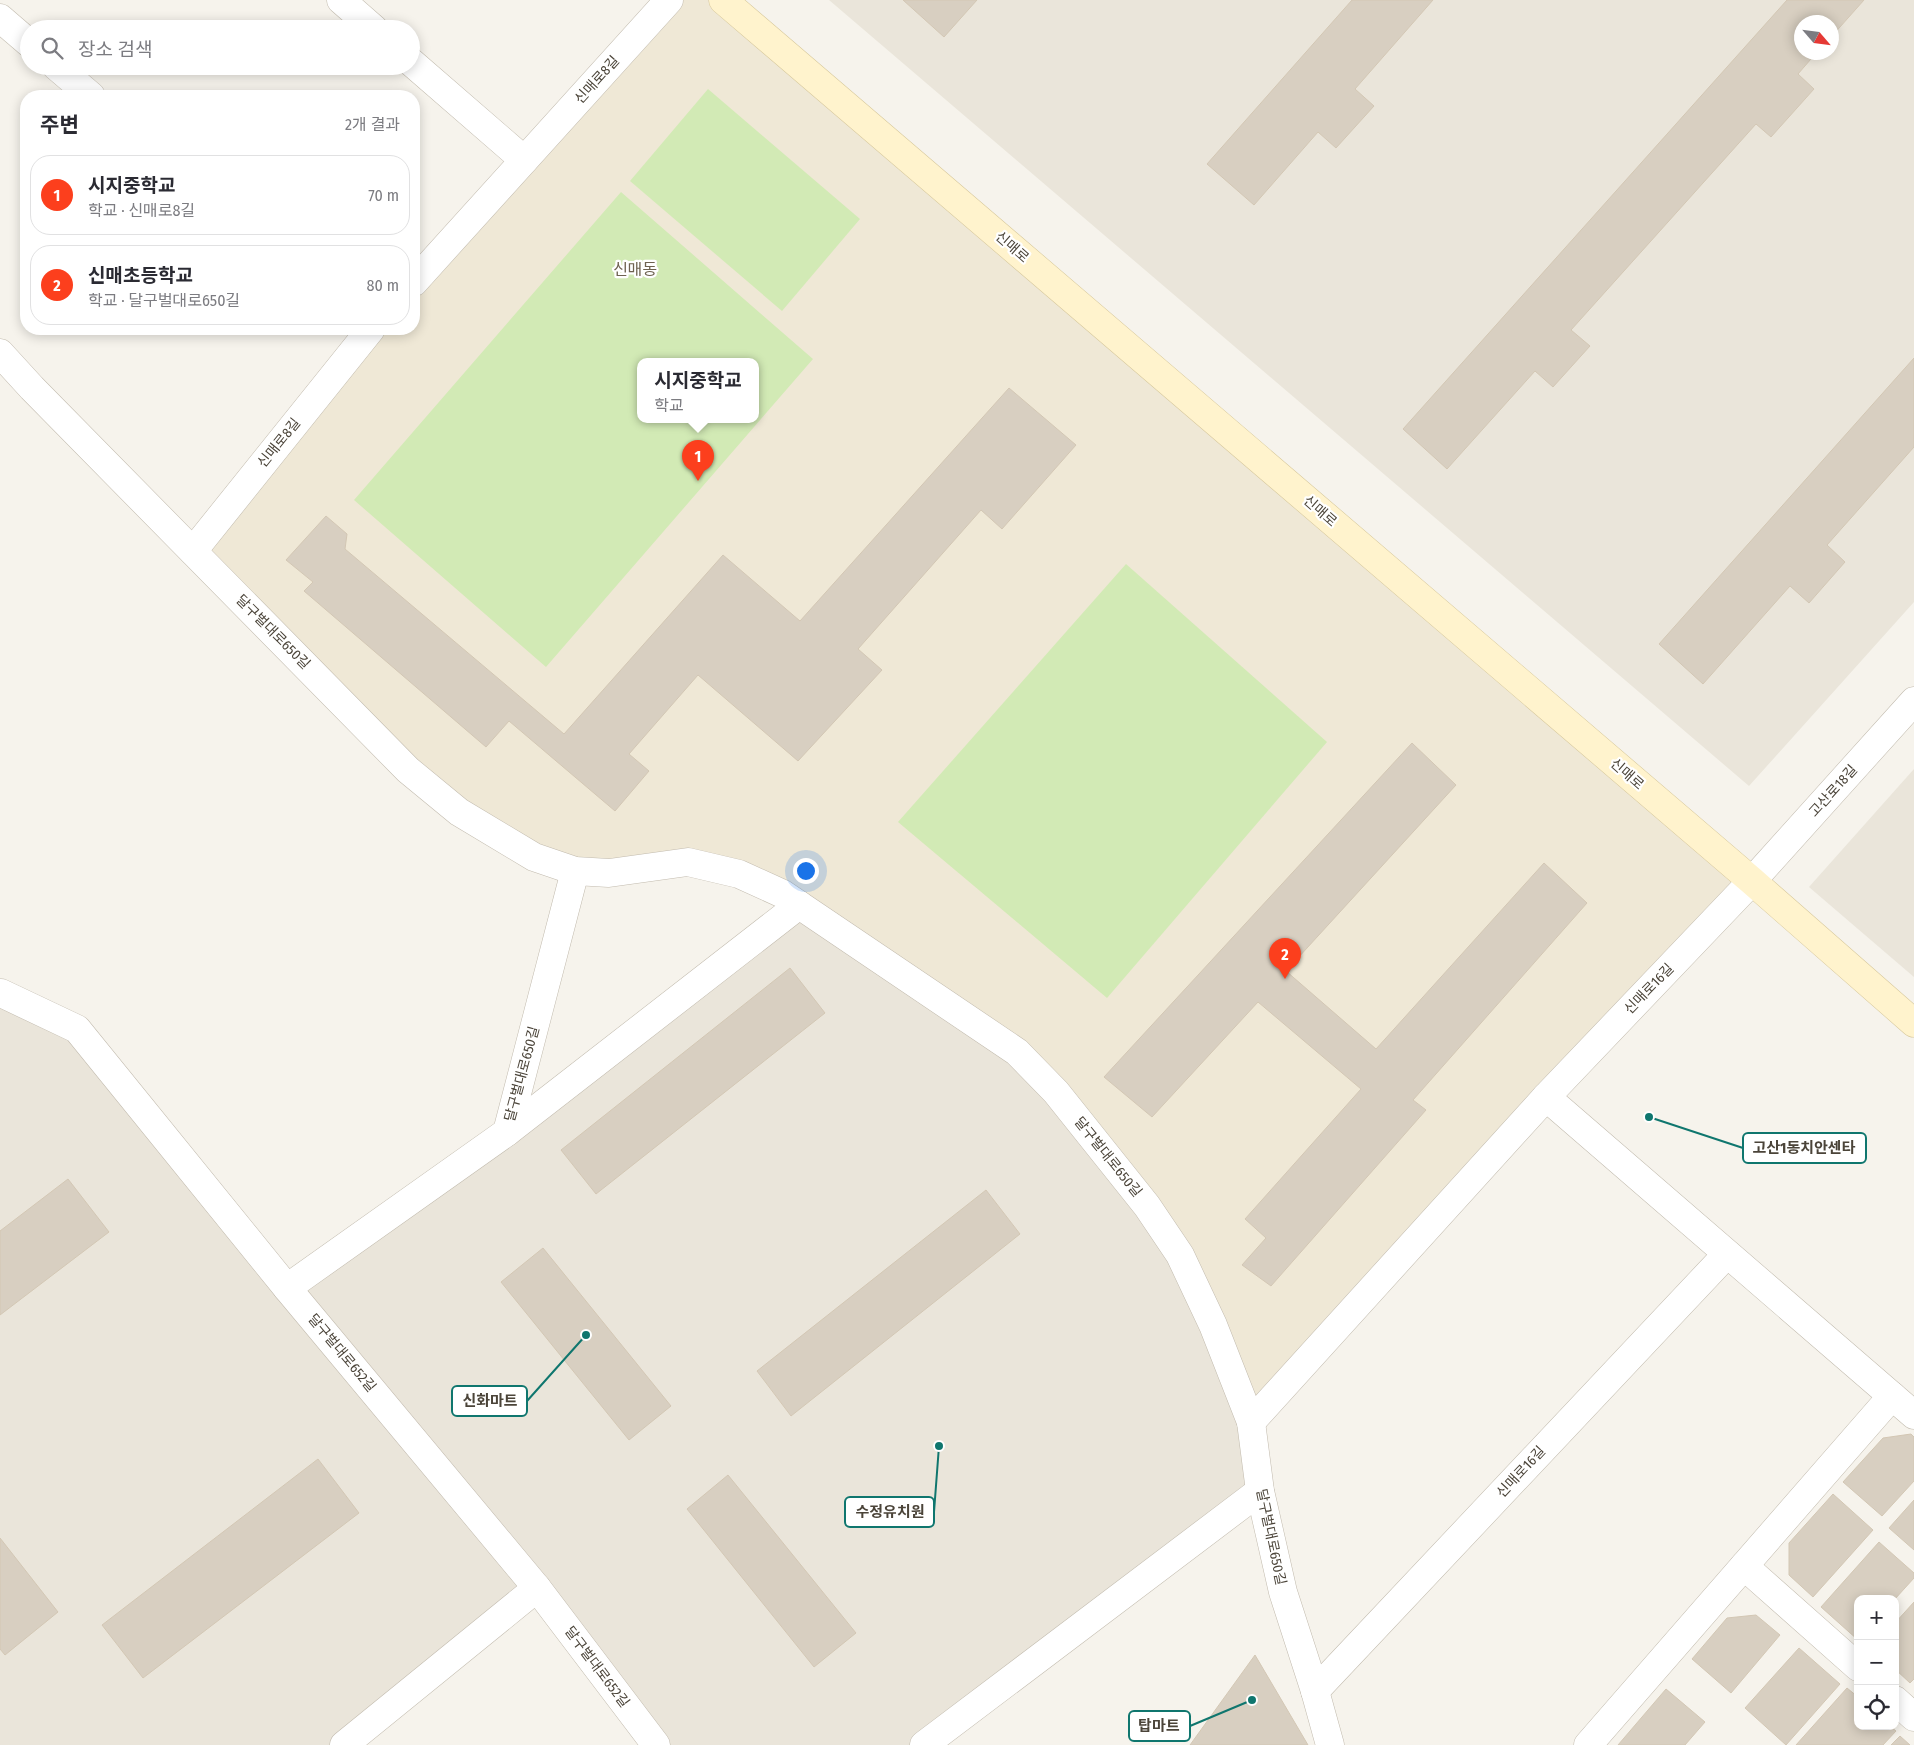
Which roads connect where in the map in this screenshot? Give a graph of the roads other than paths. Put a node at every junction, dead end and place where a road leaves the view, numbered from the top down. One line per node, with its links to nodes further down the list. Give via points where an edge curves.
1 (341, 0): 5 (street)
2 (669, 0): 10 (street, 신매로8길)
3 (723, 0): 17 (street, 신매로)
4 (0, 18): 6 (street)
5 (364, 20)
6 (20, 35)
7 (420, 70): 10 (street)
8 (66, 75): 9 (street)
9 (84, 90)
10 (524, 160): 11 (street, 신매로8길)
11 (420, 275)
12 (362, 335): 14 (street, 신매로8길)
13 (0, 352): 14 (street, 달구벌대로650길)
14 (193, 551): 16 (street, 달구벌대로650길, via 408,770 452,806 534,857)
15 (1914, 701): 17 (street, 고산로18길)
16 (575, 871): 18 (street, 달구벌대로650길, via 610,873 688,862 739,874 783,894); 22 (street, 달구벌대로650길)
17 (1752, 881): 20 (street, 신매로); 21 (street, 신매로16길)
18 (799, 906): 22 (street); 27 (street, 달구벌대로650길, via 1017,1052 1056,1092 1147,1206 1180,1255 1213,1325)
19 (0, 993): 24 (street, 달구벌대로652길, via 77,1029)
20 (1914, 1023)
21 (1546, 1097): 23 (street); 27 (street, 신매로16길)
22 (507, 1132): 24 (street, 달구벌대로650길)
23 (1728, 1254): 25 (street); 32 (street, 신매로16길)
24 (287, 1288): 30 (street, 달구벌대로652길)
25 (1892, 1396): 26 (street); 29 (street)
26 (1914, 1415)
27 (1252, 1422): 28 (street, 달구벌대로650길)
28 (1260, 1491): 32 (street, 달구벌대로650길, via 1283,1592); 37 (street)
29 (1744, 1566): 31 (street); 39 (street)
30 (537, 1588): 35 (street); 36 (street, 달구벌대로652길)
31 (1854, 1663)
32 (1315, 1690): 38 (street, 달구벌대로650길)
33 (1899, 1704): 34 (street)
34 (1914, 1717)
35 (344, 1745)
36 (656, 1745)
37 (924, 1745)
38 (1330, 1745)
39 (1588, 1745)

